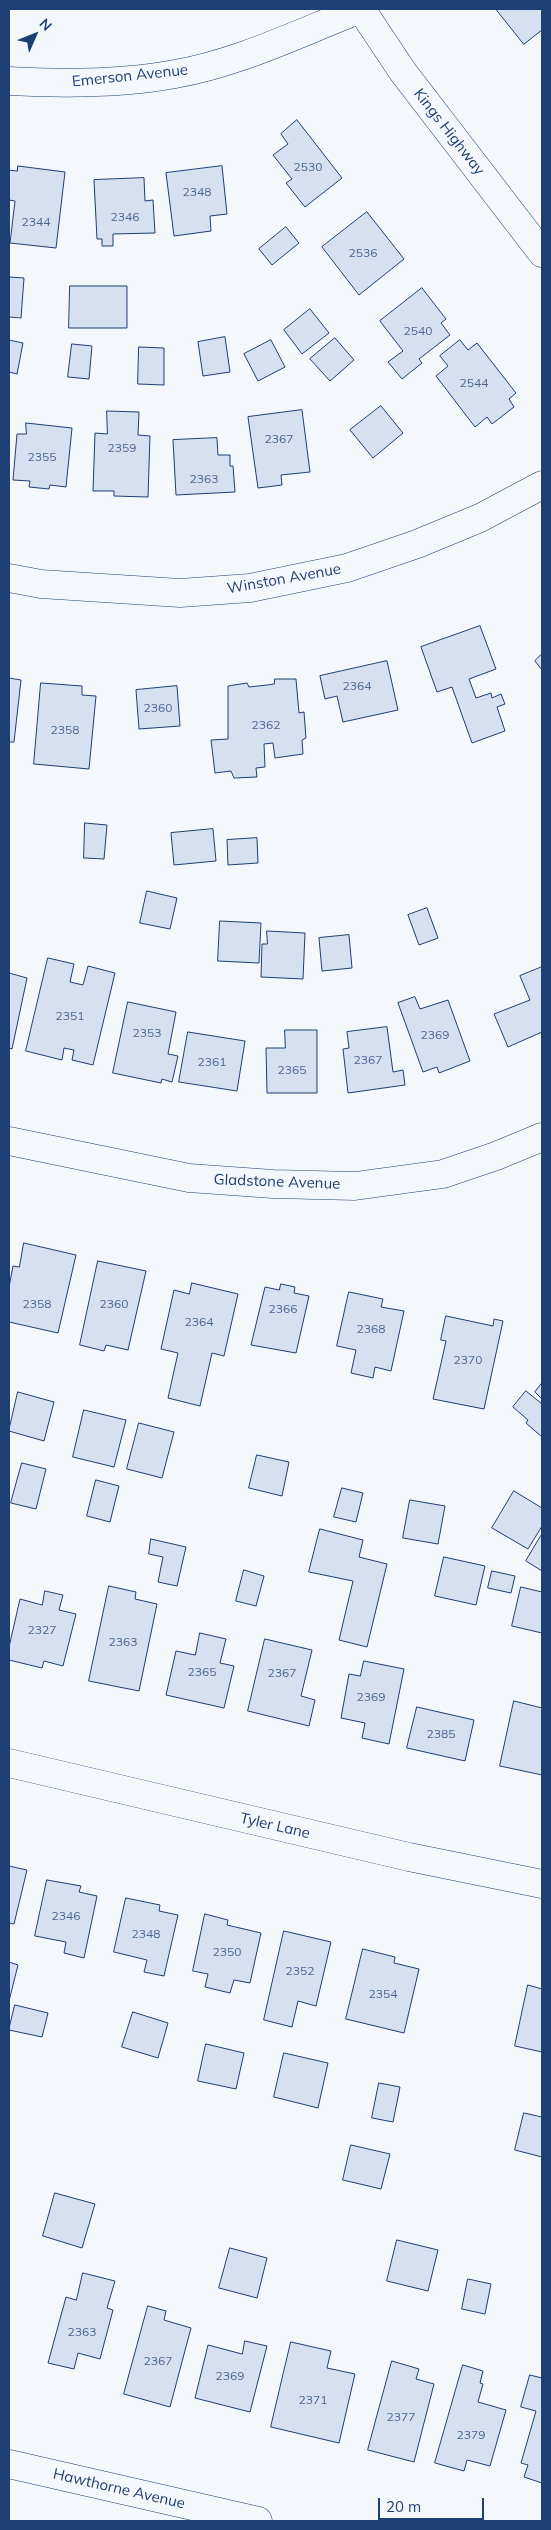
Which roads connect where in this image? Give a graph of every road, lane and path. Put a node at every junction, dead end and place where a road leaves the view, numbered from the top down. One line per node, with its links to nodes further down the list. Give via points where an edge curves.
1 (361, 9): 2 (street, Emerson Avenue, via 230,60 175,74 112,81); 3 (street, Kings Highway, via 403,72)
2 (9, 81)
3 (542, 253)
4 (542, 485): 5 (street, Winston Avenue, via 480,518 417,544 347,568 250,588 180,593 41,584)
5 (9, 578)
6 (542, 1136): 7 (street, Gladstone Avenue, via 443,1174 355,1186 189,1178)
7 (9, 1141)
8 (9, 1764): 9 (street, Tyler Lane, via 408,1857)
9 (542, 1884)
10 (9, 2464): 11 (street, Hawthorne Avenue)
11 (258, 2521)

